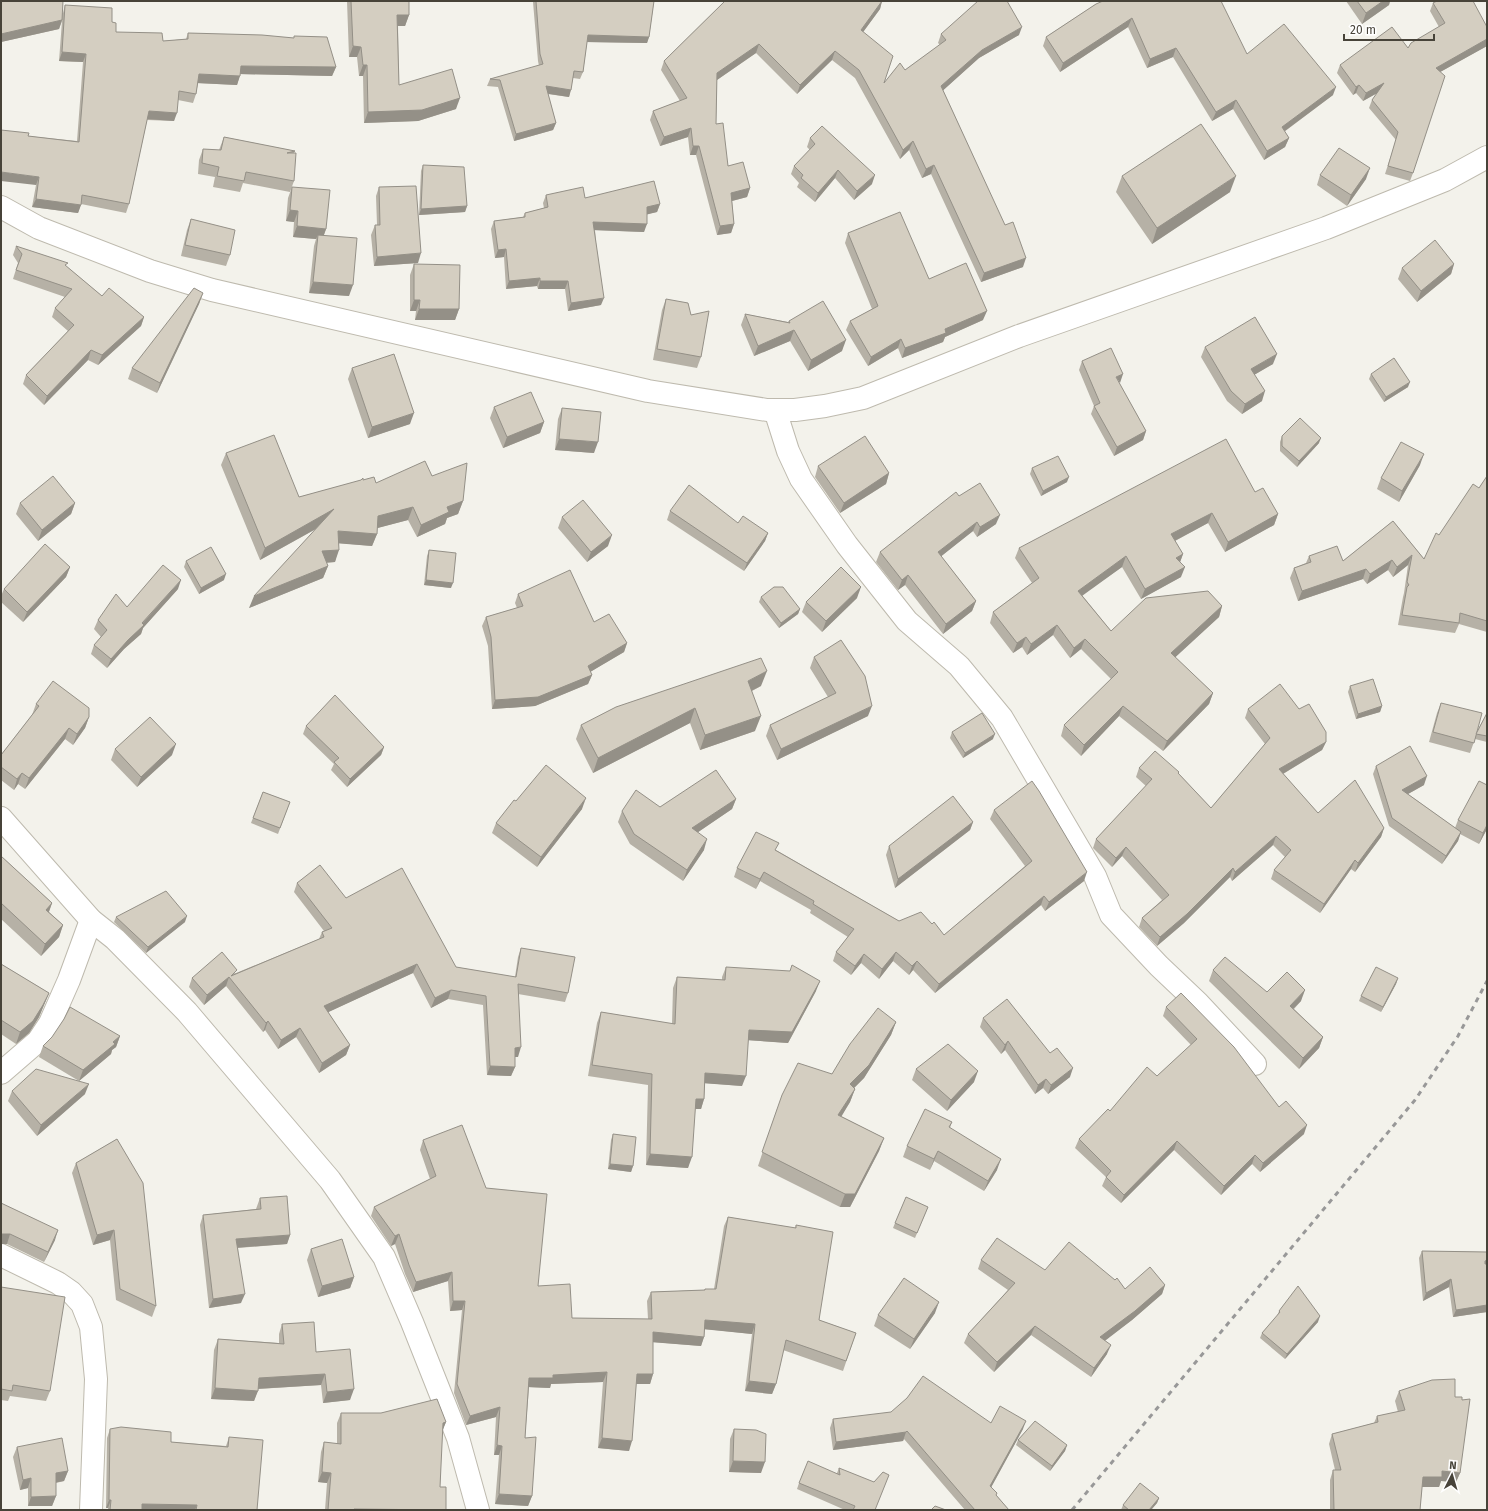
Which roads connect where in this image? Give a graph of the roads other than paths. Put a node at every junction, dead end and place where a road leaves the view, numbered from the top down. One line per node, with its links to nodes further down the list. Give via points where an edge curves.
1 (1487, 157): 3 (street, via 1445,180 1326,228 1019,336 864,398 825,406)
2 (1, 207): 3 (street, via 39,228 150,271 212,290 648,391)
3 (774, 410): 6 (street, via 800,479 847,544 907,622 959,666 1002,718 1096,876 1111,915)
4 (1, 818): 5 (street)
5 (92, 920): 7 (street, via 50,1024 38,1041); 10 (street, via 115,939 187,1012 330,1180 384,1257 458,1438)
6 (1255, 1064)
7 (1, 1073)
8 (1, 1255): 9 (street, via 71,1292 82,1304 91,1328 96,1379)
9 (91, 1510)
10 (478, 1510)

